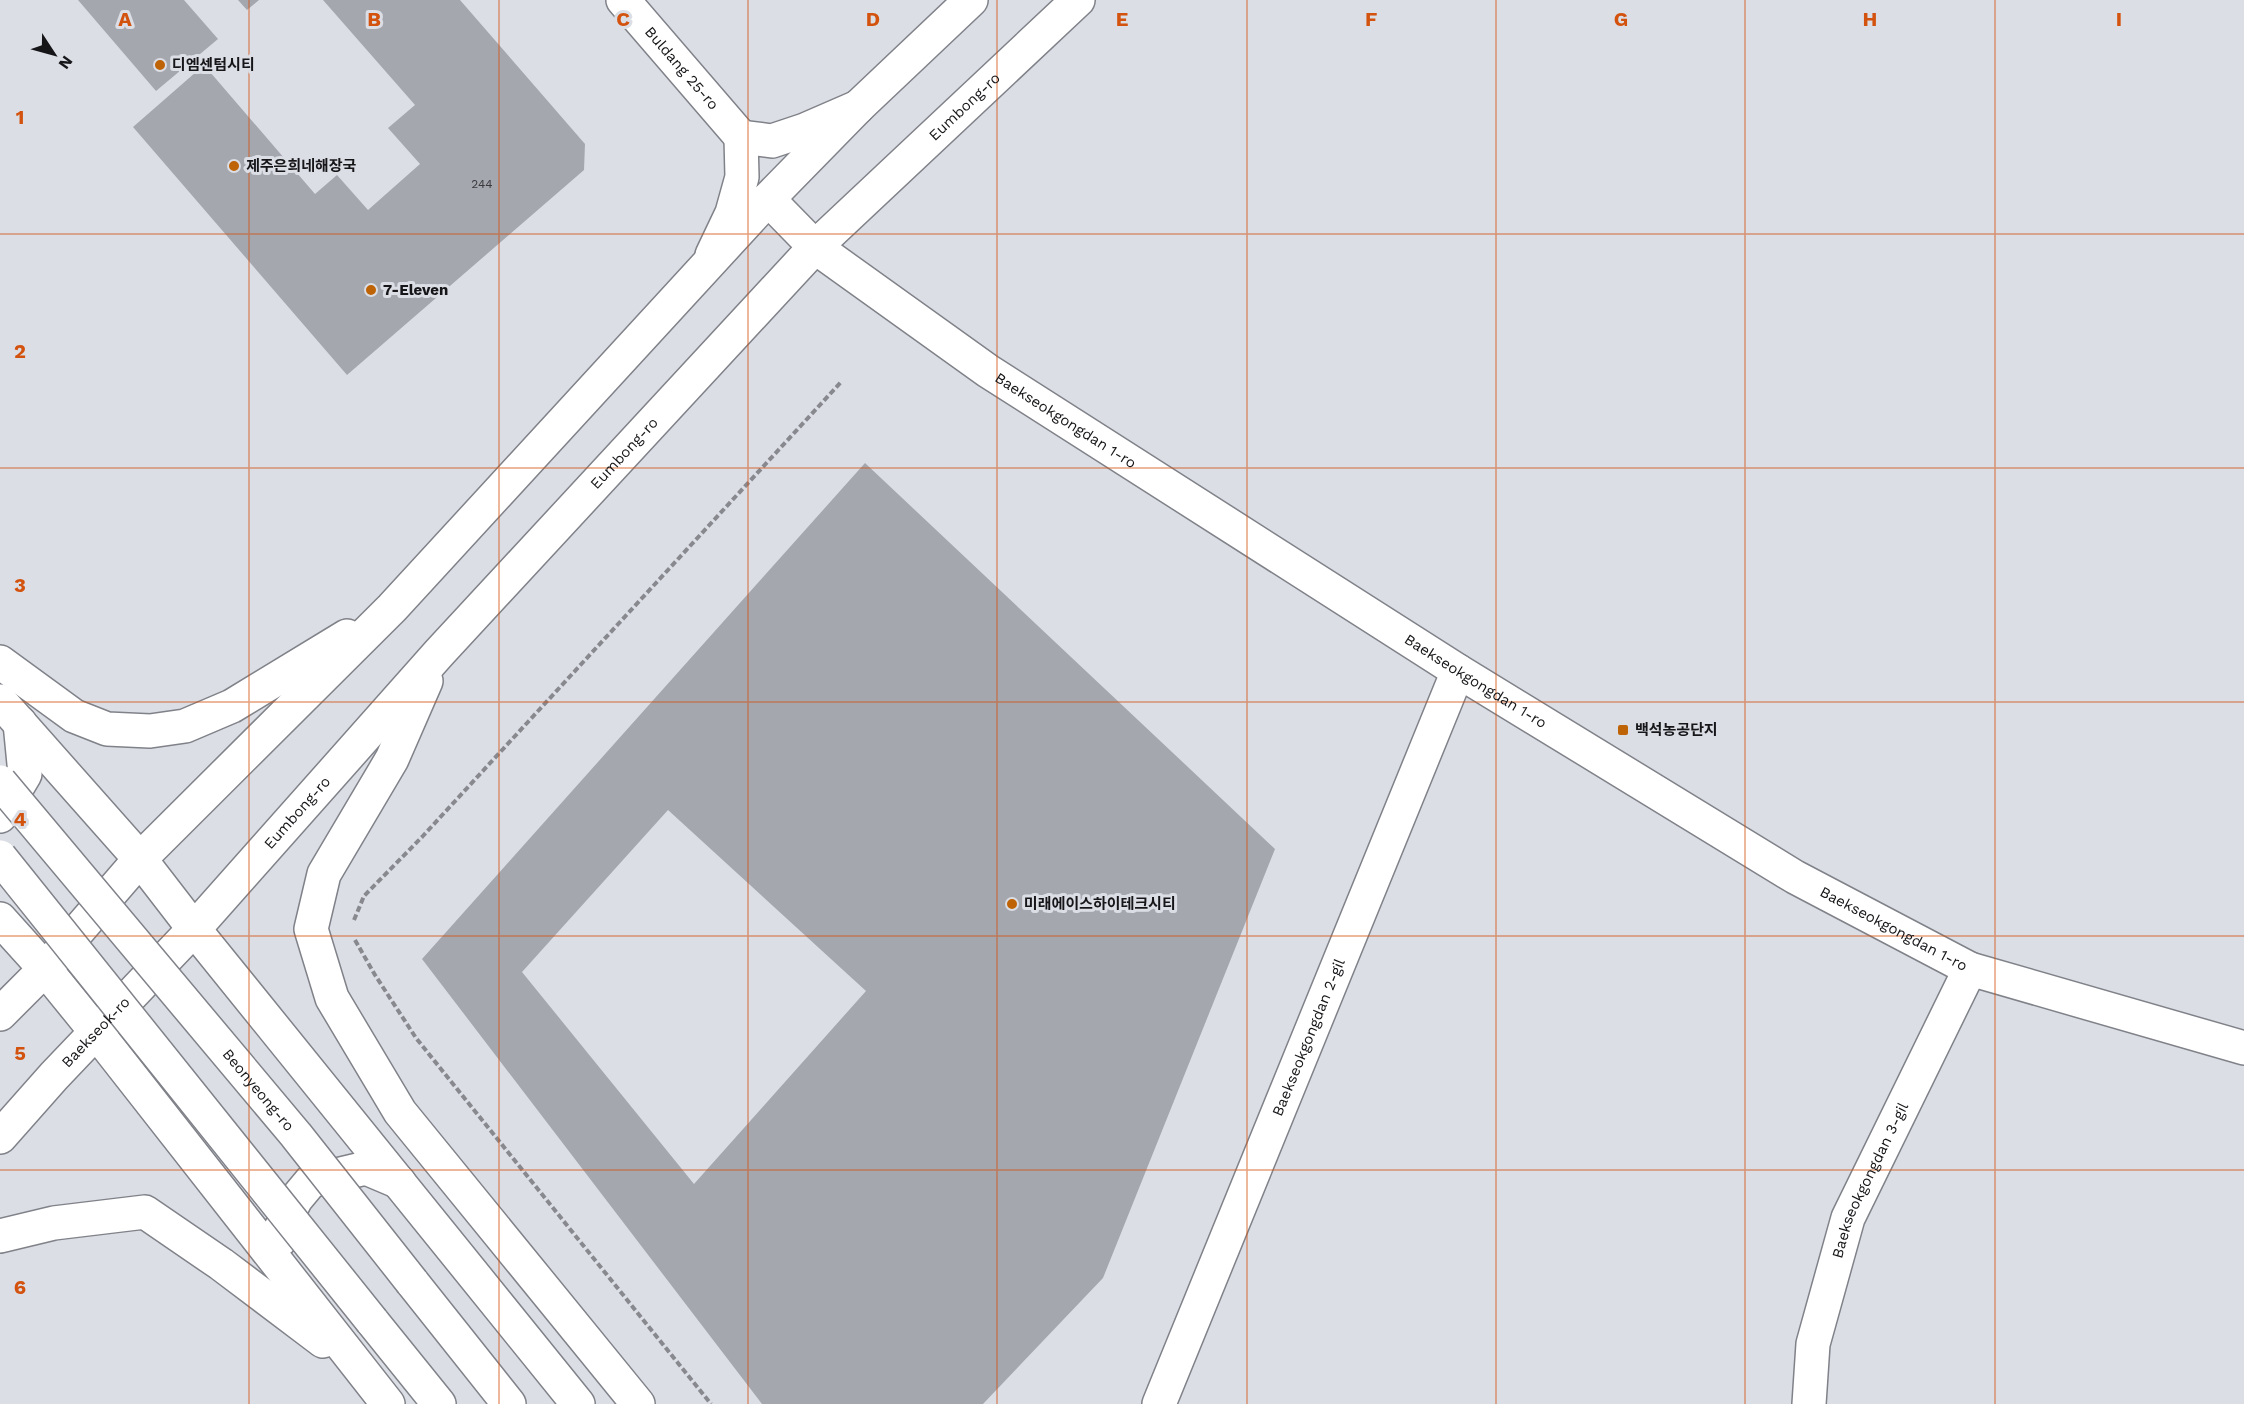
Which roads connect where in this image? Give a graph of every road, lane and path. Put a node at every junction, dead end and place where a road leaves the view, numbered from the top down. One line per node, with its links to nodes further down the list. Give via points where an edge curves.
1 (622, 0): 5 (main road, Buldang 25-ro)
2 (971, 0): 4 (main road)
3 (1078, 0): 7 (main road, Eumbong-ro)
4 (859, 106): 5 (main road, via 772,141); 6 (main road)
5 (741, 137): 8 (main road, via 742,177 732,213)
6 (768, 199): 7 (main road, Baekseokgongdan 1-ro); 8 (main road)
7 (815, 247): 11 (main road, Eumbong-ro); 13 (main road, Baekseokgongdan 1-ro, via 988,371)
8 (706, 268): 10 (main road)
9 (842, 381): 21 (path, via 364,896)
10 (392, 608): 12 (main road, via 232,706 185,726 150,731 107,729 74,716); 18 (main road)
11 (439, 653): 20 (main road, Eumbong-ro); 37 (main road, via 392,759 324,874 311,929 332,998 400,1112)
12 (0, 662)
13 (1458, 671): 24 (main road, Baekseokgongdan 1-ro, via 1795,877); 39 (main road, Baekseokgongdan 2-gil)
14 (10, 712): 16 (main road, via 25,774); 18 (main road)
15 (0, 782): 35 (main road, Beonyeong-ro, bridge, via 296,1135)
16 (0, 816)
17 (0, 857): 34 (main road, bridge)
18 (140, 859): 20 (main road); 23 (main road)
19 (0, 919): 23 (main road)
20 (194, 929): 26 (main road, Baekseok-ro); 29 (main road)
21 (350, 930)
22 (355, 939): 38 (path, via 416,1038)
23 (45, 969): 25 (main road); 26 (main road)
24 (1970, 969): 27 (main road, Baekseokgongdan 1-ro); 40 (main road, Baekseokgongdan 3-gil, via 1848,1218 1813,1344)
25 (0, 1014)
26 (97, 1033): 28 (main road, Baekseok-ro); 31 (main road)
27 (2244, 1048)
28 (0, 1137)
29 (399, 1182): 31 (main road, via 366,1168 311,1181 280,1230); 36 (main road)
30 (0, 1236): 32 (main road, via 54,1223 145,1212)
31 (286, 1275): 32 (main road)
32 (358, 1367): 33 (main road)
33 (388, 1404)
34 (439, 1404)
35 (509, 1404)
36 (578, 1404)
37 (638, 1404)
38 (711, 1404)
39 (1159, 1404)
40 (1809, 1404)

